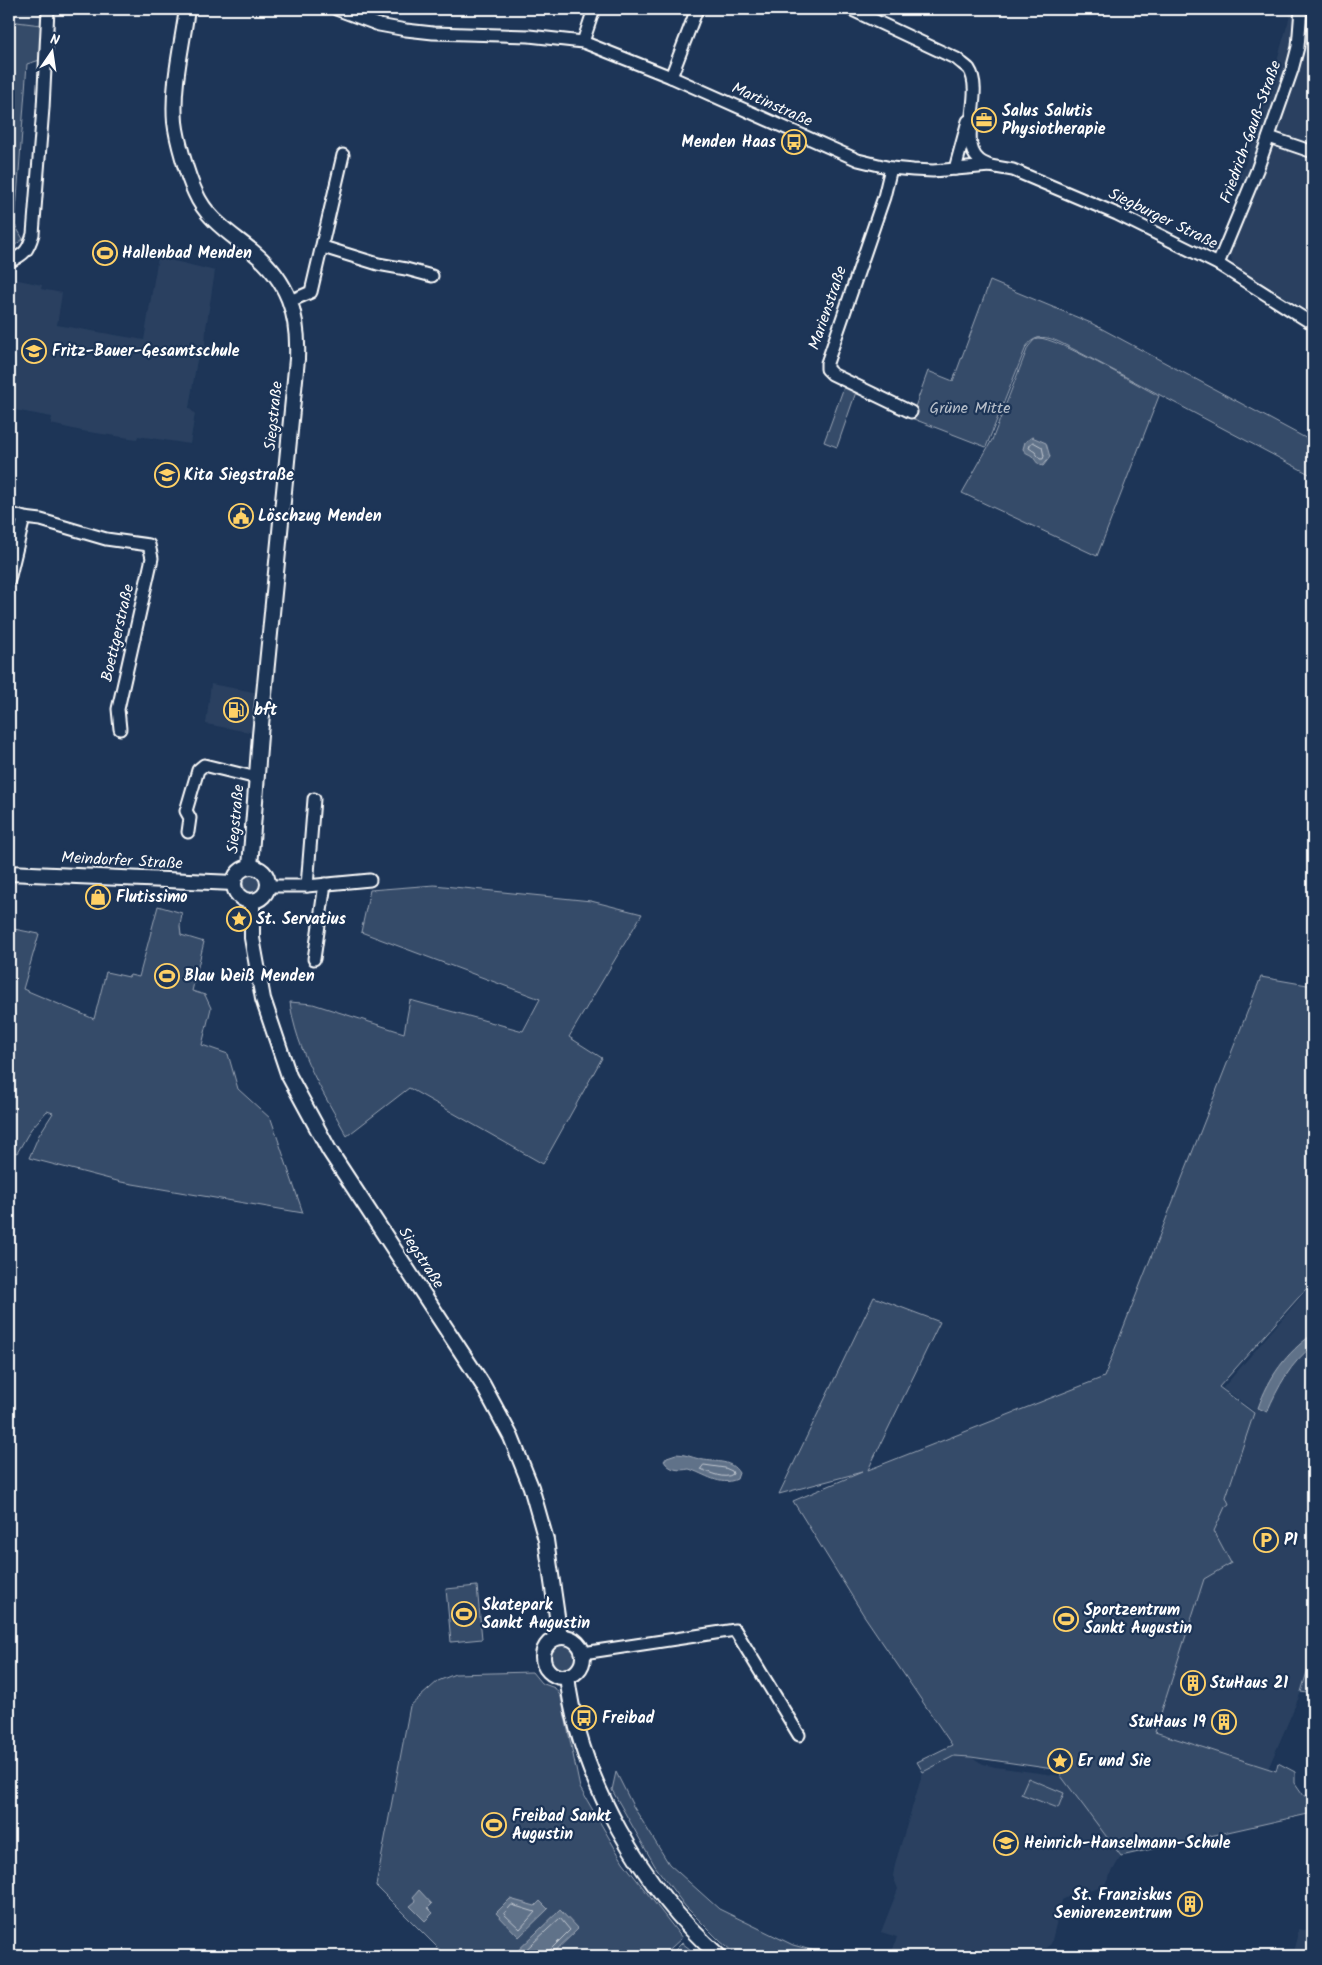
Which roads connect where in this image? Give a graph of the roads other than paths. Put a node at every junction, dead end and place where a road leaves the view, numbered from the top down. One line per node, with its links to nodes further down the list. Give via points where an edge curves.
1 (48, 9): 18 (street, via 33,234 29,248)
2 (187, 9): 21 (main road, Siegstraße, via 175,94 176,124 192,183 203,208 212,219 267,265)
3 (336, 9): 8 (street, Martinstraße, via 379,25 406,30)
4 (594, 9): 8 (street)
5 (696, 9): 9 (street)
6 (1301, 9): 11 (street, Friedrich-Gauß-Straße, via 1298,47)
7 (854, 10): 10 (street, via 957,59 969,70 974,86)
8 (582, 42): 9 (street, Martinstraße)
9 (671, 77): 15 (street, Martinstraße, via 858,160)
10 (973, 107): 14 (street, via 972,150 979,160); 16 (street)
11 (1268, 137): 12 (street); 19 (street, Friedrich-Gauß-Straße)
12 (1313, 152)
13 (343, 155): 17 (street)
14 (990, 166): 16 (street, Siegburger Straße); 19 (street, Siegburger Straße, via 1013,170 1105,209)
15 (890, 168): 16 (street, Martinstraße); 23 (street, Marienstraße, via 884,197 827,368 832,374)
16 (955, 169)
17 (323, 247): 20 (street); 21 (street, via 311,292)
18 (9, 262)
19 (1218, 264): 22 (street, Siegburger Straße)
20 (432, 276)
21 (290, 301): 28 (main road, Siegstraße, via 295,318 297,359)
22 (1313, 324)
23 (910, 412)
24 (9, 513): 25 (street)
25 (24, 518): 26 (street); 27 (street, Boettgerstraße, via 106,539 149,545 152,558 118,710)
26 (9, 580)
27 (120, 729)
28 (257, 778): 30 (street, via 204,765 198,770 186,811 190,818); 31 (main road, Siegstraße)
29 (314, 799): 37 (street)
30 (188, 832)
31 (250, 867): 34 (main road, via 241,870); 36 (main road, via 264,872)
32 (9, 873): 34 (main road, Meindorfer Straße)
33 (370, 880): 35 (street)
34 (234, 883): 38 (main road, via 238,894)
35 (325, 884): 37 (street); 39 (street)
36 (268, 886): 37 (street); 38 (main road, via 264,895)
37 (307, 886)
38 (252, 901): 40 (main road, Siegstraße, via 252,938 263,999 289,1076 329,1150 483,1384 511,1437 531,1487 546,1540)
39 (314, 959)
40 (560, 1637): 41 (main road, via 577,1642); 42 (main road, via 547,1644 543,1659 548,1671)
41 (583, 1653): 42 (main road, via 578,1671); 43 (street, via 735,1630)
42 (567, 1676): 44 (main road, via 575,1720 595,1781 619,1829 653,1884)
43 (799, 1736)
44 (719, 1956)

